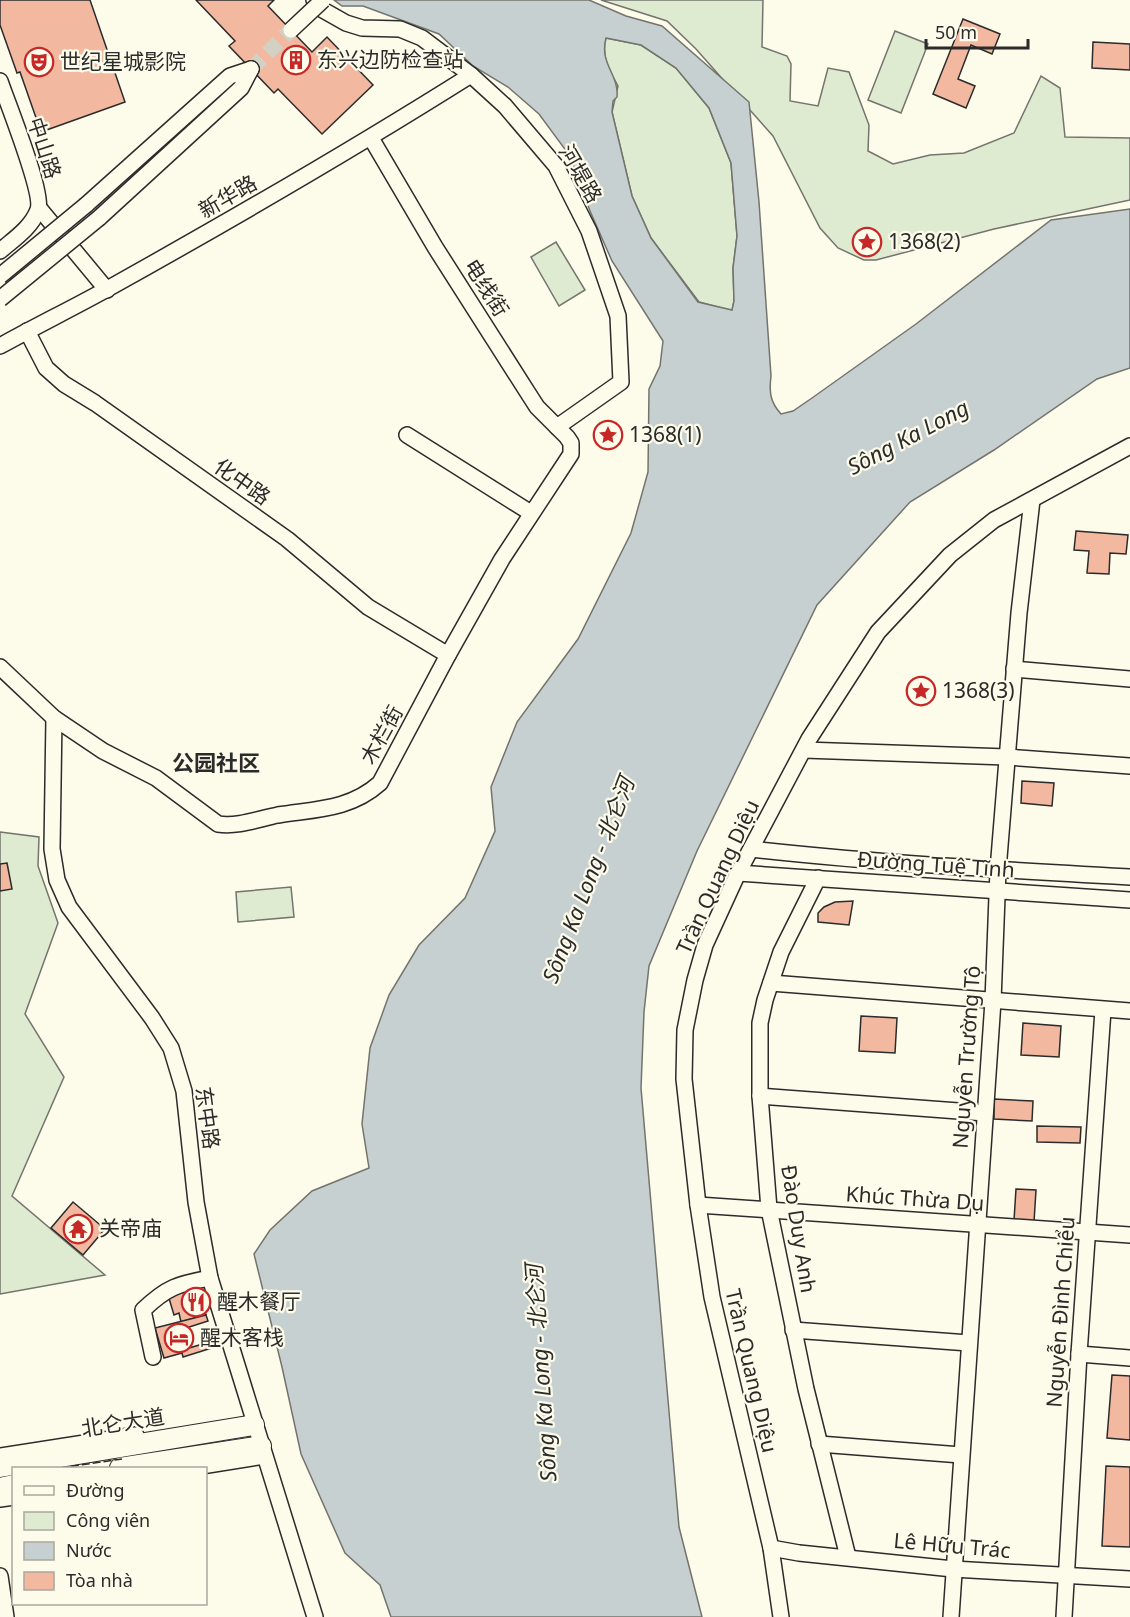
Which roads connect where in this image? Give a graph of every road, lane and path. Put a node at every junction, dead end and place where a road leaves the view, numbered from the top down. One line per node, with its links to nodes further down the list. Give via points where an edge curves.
1 (314, 0): 4 (street, 河堤路, via 346,23 362,28 400,29 422,38)
2 (323, 0): 3 (street, bridge)
3 (291, 30)
4 (471, 75): 6 (street, 新华路); 14 (street, 河堤路, via 505,105 556,166 589,231 618,316 621,382)
5 (0, 81): 7 (street, 中山路, via 36,188)
6 (371, 138): 10 (street, 新华路); 14 (street, 电线街, via 435,248 537,407)
7 (39, 208): 8 (street, 中山路, via 27,228); 10 (street)
8 (0, 250)
9 (0, 276): 11 (street, bridge, via 230,76 251,69 241,88 99,218)
10 (107, 290): 12 (street, 新华路)
11 (0, 299)
12 (27, 331): 13 (street, 新华路); 20 (street, 化中路, via 46,368 56,378 287,539 368,607)
13 (0, 346)
14 (557, 427): 17 (street, 电线街, via 572,443)
15 (407, 435): 19 (street)
16 (1130, 446): 18 (street, Trần Quang Diệu)
17 (571, 454): 19 (street, 木栏街)
18 (1032, 500): 22 (street, Nguyễn Trường Tộ); 25 (street, Trần Quang Diệu, via 994,520 950,555 909,598 878,632)
19 (531, 513): 20 (street, 木栏街)
20 (448, 655): 24 (street, 木栏街, via 380,783 350,802 314,812 218,824 156,778 103,752)
21 (0, 667): 24 (street)
22 (1014, 669): 23 (street); 26 (street, Nguyễn Trường Tộ)
23 (1130, 679)
24 (54, 718): 46 (street, 东中路, via 52,849 57,880 69,907 171,1048 184,1090 196,1202)
25 (804, 750): 26 (street); 28 (street, Trần Quang Diệu)
26 (1007, 757): 27 (street); 29 (street, Nguyễn Trường Tộ)
27 (1130, 766)
28 (751, 849): 29 (street, Đường Tuệ Tĩnh); 30 (street, Trần Quang Diệu)
29 (998, 870): 31 (street, Đường Tuệ Tĩnh); 33 (street, Nguyễn Trường Tộ)
30 (738, 873): 32 (street, Đường Tuệ Tĩnh); 41 (street, Trần Quang Diệu, via 705,945 685,1030 684,1079)
31 (1130, 877)
32 (818, 878): 33 (street, Đường Tuệ Tĩnh); 35 (street, Đào Duy Anh, via 781,952)
33 (998, 891): 34 (street, Đường Tuệ Tĩnh); 36 (street, Nguyễn Trường Tộ)
34 (1130, 900)
35 (771, 983): 36 (street); 39 (street, Đào Duy Anh, via 760,1023)
36 (993, 1001): 37 (street); 40 (street, Nguyễn Trường Tộ)
37 (1104, 1010): 38 (street); 44 (street, Nguyễn Đình Chiểu)
38 (1130, 1011)
39 (760, 1096): 40 (street); 42 (street, Đào Duy Anh)
40 (985, 1113): 43 (street, Nguyễn Trường Tộ)
41 (698, 1204): 42 (street, Khúc Thừa Dụ); 60 (street, Trần Quang Diệu, via 712,1297)
42 (768, 1209): 43 (street, Khúc Thừa Dụ); 47 (street, Đào Duy Anh)
43 (977, 1224): 44 (street, Khúc Thừa Dụ); 48 (street, Nguyễn Trường Tộ)
44 (1088, 1232): 45 (street, Khúc Thừa Dụ); 49 (street, Nguyễn Đình Chiểu)
45 (1130, 1235)
46 (210, 1278): 50 (street, via 179,1284 143,1310); 52 (street, 东中路)
47 (794, 1330): 48 (street); 53 (street, Đào Duy Anh)
48 (969, 1343): 55 (street, Nguyễn Trường Tộ)
49 (1078, 1354): 51 (street); 63 (street, Nguyễn Đình Chiểu)
50 (153, 1357)
51 (1130, 1358)
52 (253, 1421): 54 (street, 东中路); 56 (street); 57 (main road, 北仑大道)
53 (819, 1444): 55 (street); 61 (street, Đào Duy Anh)
54 (262, 1451): 58 (main road); 59 (street); 67 (street, 东中路)
55 (962, 1455): 62 (street, Nguyễn Trường Tộ)
56 (0, 1456)
57 (0, 1467)
58 (128, 1467)
59 (193, 1467)
60 (771, 1548): 61 (street, Lê Hữu Trác); 68 (street, Trần Quang Diệu)
61 (848, 1557): 62 (street, Lê Hữu Trác)
62 (953, 1569): 63 (street, Lê Hữu Trác); 69 (street, Nguyễn Trường Tộ)
63 (1067, 1575): 65 (street, Lê Hữu Trác); 70 (street, Nguyễn Đình Chiểu)
64 (0, 1576): 66 (street)
65 (1130, 1579)
66 (6, 1617)
67 (315, 1617)
68 (781, 1617)
69 (951, 1617)
70 (1064, 1617)

